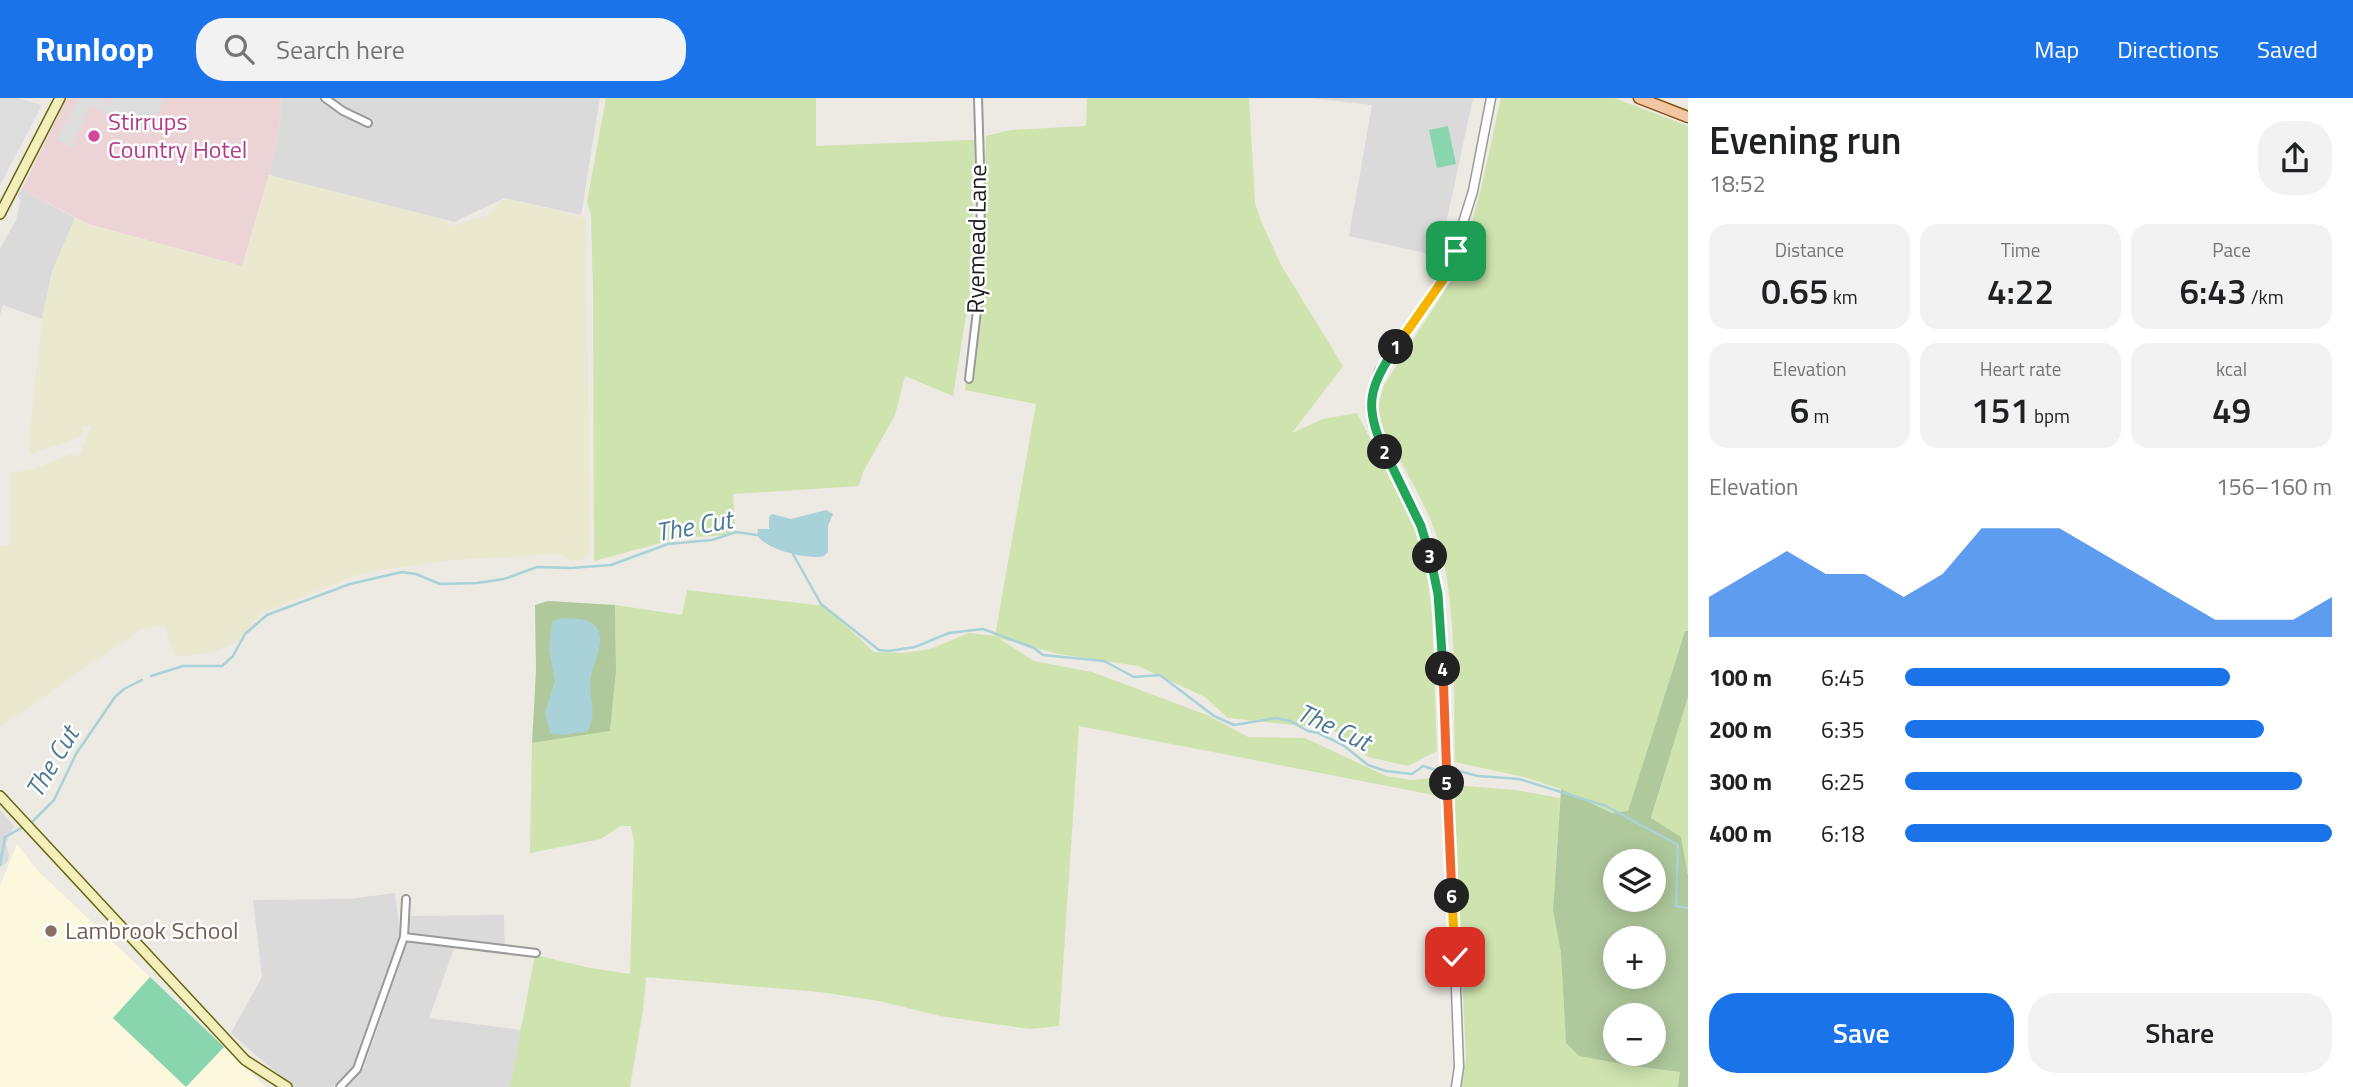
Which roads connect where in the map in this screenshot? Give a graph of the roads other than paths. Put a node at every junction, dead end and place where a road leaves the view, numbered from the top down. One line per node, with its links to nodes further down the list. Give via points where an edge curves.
1 (61, 98): 8 (main road)
2 (325, 98): 7 (street)
3 (978, 98): 9 (street, Ryemead Lane, via 979,293)
4 (1639, 98): 6 (main road)
5 (1493, 100): 16 (street, via 1473,191 1447,274 1380,371 1370,407 1381,444 1421,526 1438,594 1460,1067)
6 (1688, 117)
7 (368, 123)
8 (0, 214)
9 (969, 379)
10 (0, 796): 14 (main road, via 245,1060)
11 (406, 898): 12 (street)
12 (404, 937): 13 (street); 15 (street, via 356,1069)
13 (536, 953)
14 (287, 1087)
15 (340, 1087)
16 (1456, 1087)

